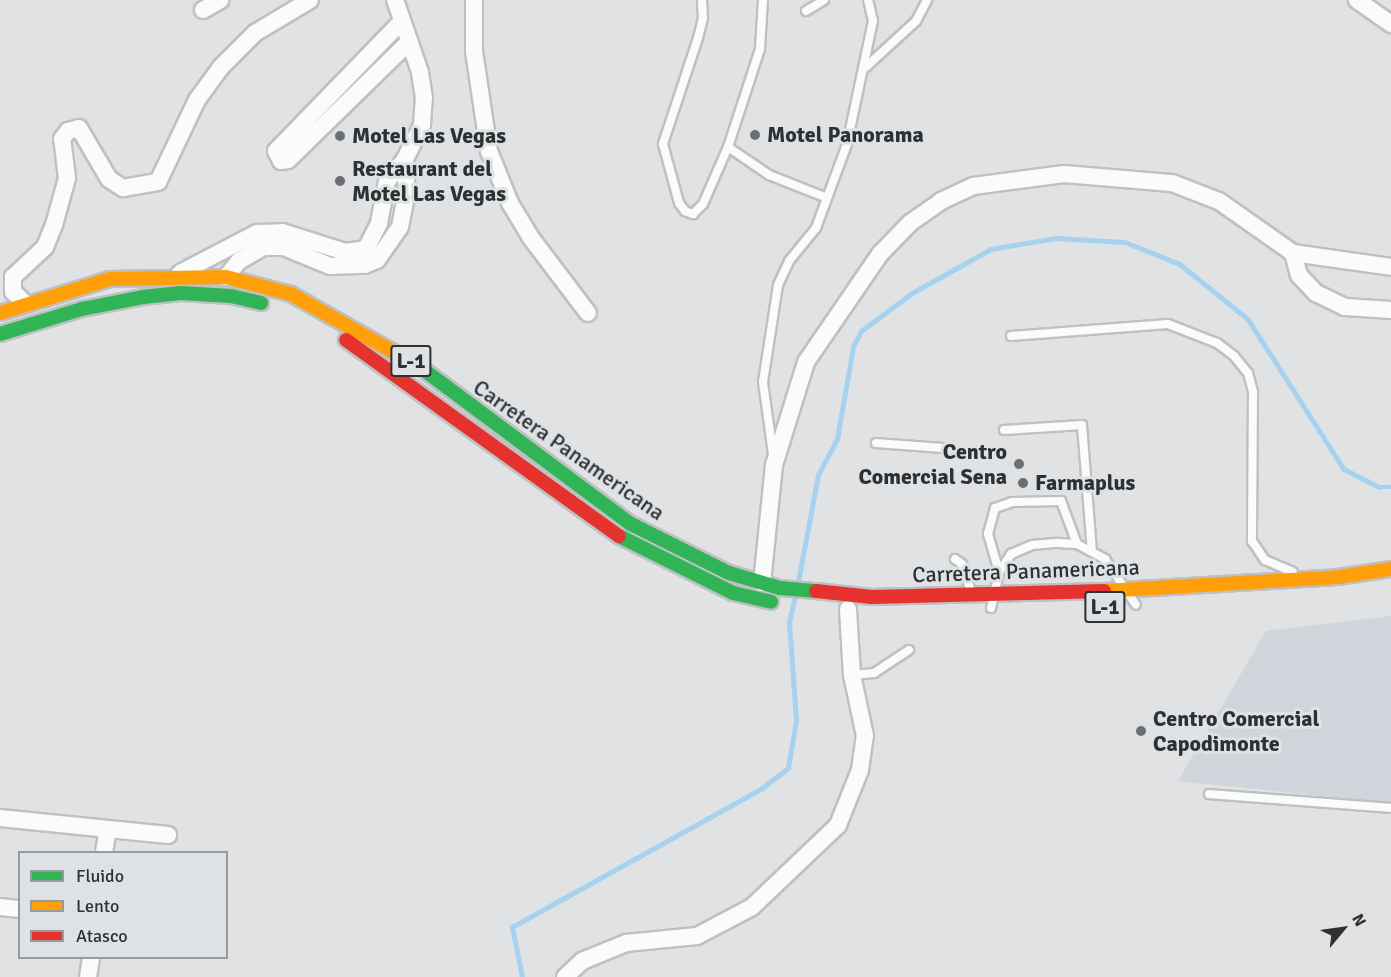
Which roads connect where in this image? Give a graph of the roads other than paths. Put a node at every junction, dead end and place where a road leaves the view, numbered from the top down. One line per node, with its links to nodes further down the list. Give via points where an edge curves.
1 (220, 0): 11 (street)
2 (310, 0): 24 (street, via 255,33 221,67 196,100 158,182 123,188 109,179 79,129 68,131 62,139 67,178 64,198 45,247 13,277 13,292)
3 (395, 0): 13 (street)
4 (474, 0): 28 (street, via 474,51 489,151 510,203 531,238)
5 (702, 0): 17 (lane, via 704,18 663,144 671,182 685,211 693,214 703,204)
6 (763, 0): 17 (lane, via 760,49)
7 (824, 0): 12 (lane)
8 (868, 0): 16 (lane, via 873,21)
9 (927, 0): 16 (lane, via 916,21)
10 (1357, 0): 14 (street)
11 (203, 10)
12 (806, 11)
13 (400, 23): 15 (street); 15 (street, via 276,151 281,161 288,160)
14 (1391, 24)
15 (407, 44): 18 (street, via 420,72 424,98 422,125)
16 (866, 68): 19 (lane, via 847,144)
17 (728, 147): 19 (lane, via 769,175)
18 (404, 161): 22 (street, via 387,181 380,223 366,249 345,252 282,232 257,233); 23 (street, via 407,190 400,227 376,260 365,265 330,266 284,247 263,247 240,261)
19 (827, 198): 35 (lane, via 816,228 789,261 778,285 764,382)
20 (1293, 253): 21 (street); 26 (street, via 1299,275 1316,293 1345,307); 35 (street, via 1219,201 1172,183 1064,174 973,186 910,223 880,254 806,362)
21 (1391, 267)
22 (177, 275): 23 (main road, Carretera Panamericana / L-1); 24 (main road, Carretera Panamericana / L-1, via 110,279)
23 (226, 277): 42 (main road, Carretera Panamericana / L-1, via 291,294 349,324 416,364 631,524 729,573)
24 (25, 303): 27 (main road, Carretera Panamericana / L-1)
25 (280, 309): 30 (main road, via 231,296 181,293 82,309)
26 (1391, 310)
27 (0, 313)
28 (588, 313)
29 (298, 316): 46 (main road, Carretera Panamericana / L-1, via 374,358 592,521 632,545 733,593)
30 (4, 334)
31 (1011, 336): 41 (lane, via 1168,324 1217,343 1234,356 1248,373 1253,392 1252,541 1265,560)
32 (1004, 430): 37 (lane, via 1082,425)
33 (876, 443): 34 (lane)
34 (943, 448)
35 (774, 465): 42 (street)
36 (1077, 544): 37 (lane); 40 (lane, via 1032,545 1011,554); 40 (lane, via 1061,501 1012,502 995,508 988,534)
37 (1092, 552): 43 (lane, via 1105,559)
38 (956, 559): 45 (lane, via 962,564)
39 (1391, 569): 41 (main road, Carretera Panamericana / L-1)
40 (999, 572): 44 (lane)
41 (1310, 579): 43 (main road, Carretera Panamericana / L-1)
42 (762, 583): 45 (main road, Carretera Panamericana / L-1, via 818,593 884,597)
43 (1127, 588): 44 (main road, Carretera Panamericana / L-1); 47 (lane)
44 (992, 594): 45 (main road, Carretera Panamericana / L-1); 51 (lane)
45 (972, 595)
46 (782, 604)
47 (1142, 605): 48 (main road, Carretera Panamericana / L-1)
48 (1113, 606)
49 (828, 609): 50 (main road, Carretera Panamericana)
50 (848, 609): 51 (main road, Carretera Panamericana); 53 (street)
51 (996, 609)
52 (909, 650): 53 (lane, via 874,673)
53 (852, 675): 64 (street, via 865,736 860,770 838,825 753,907 697,936 626,943 582,961)
54 (1209, 794): 55 (lane)
55 (1391, 808)
56 (0, 818): 57 (street)
57 (108, 830): 58 (street); 59 (street)
58 (168, 835)
59 (104, 851)
60 (0, 906): 61 (street)
61 (18, 909)
62 (91, 959): 63 (street)
63 (88, 977)
64 (565, 977)

